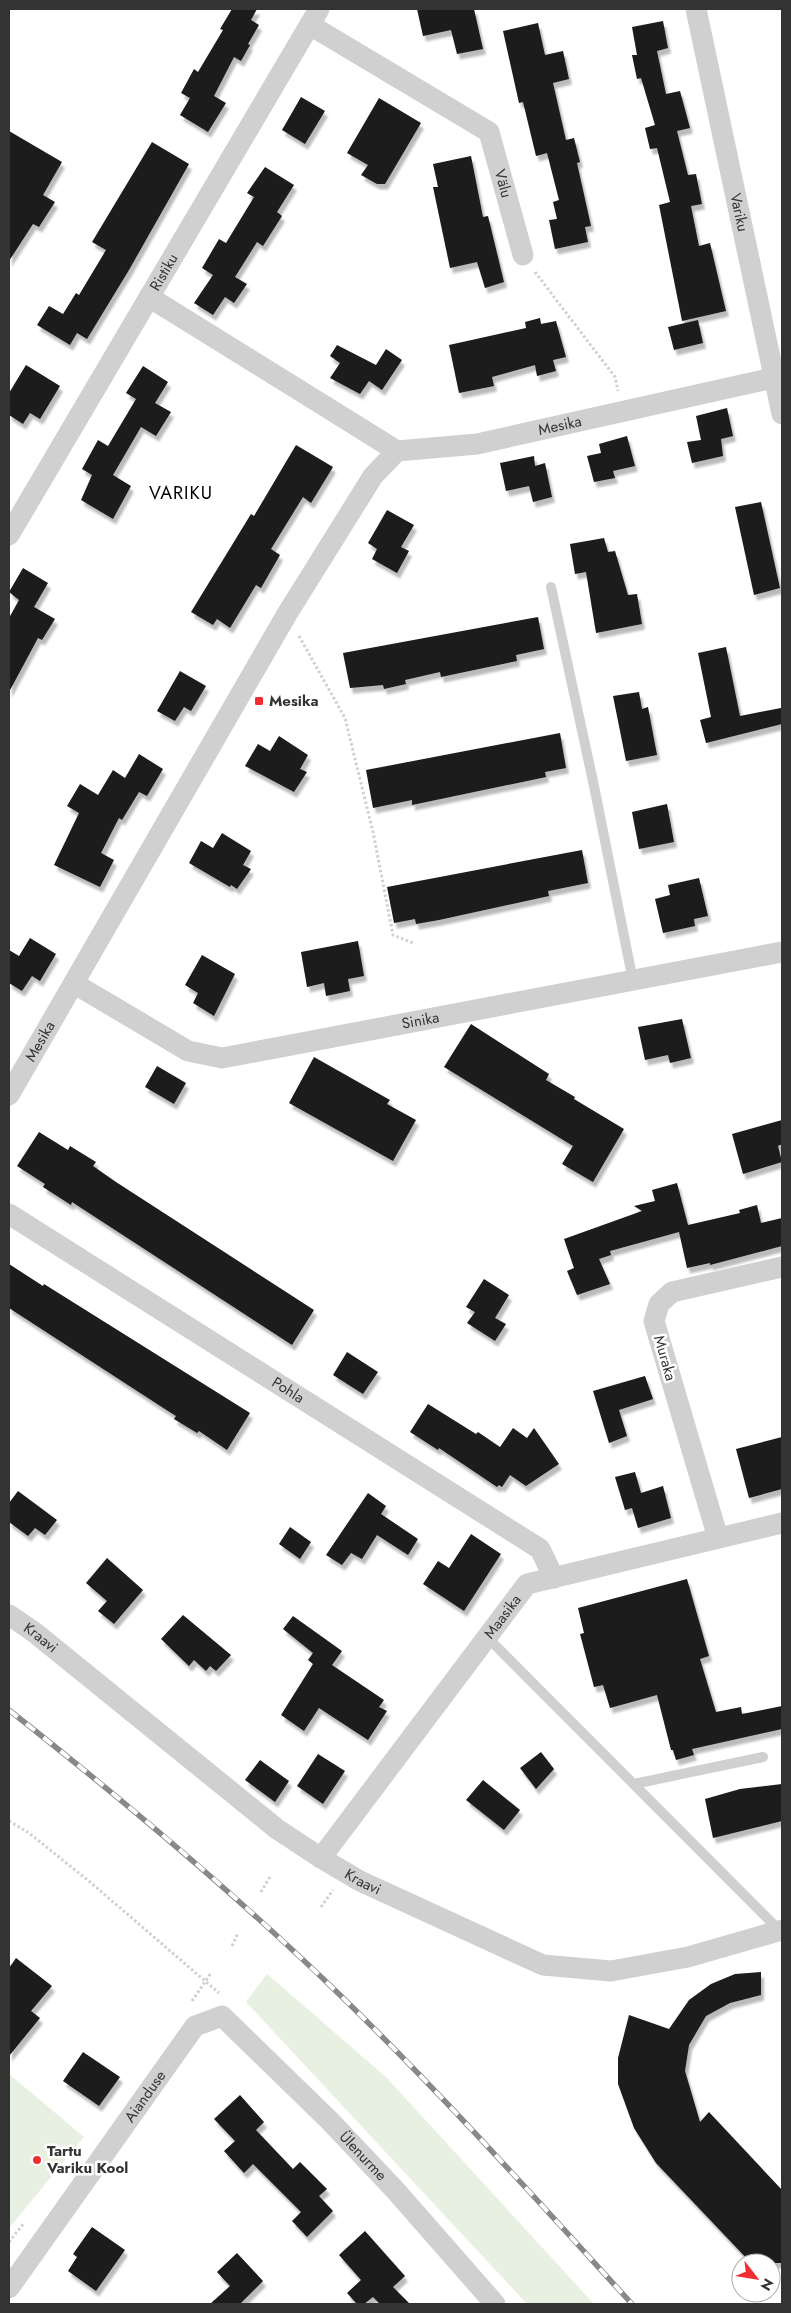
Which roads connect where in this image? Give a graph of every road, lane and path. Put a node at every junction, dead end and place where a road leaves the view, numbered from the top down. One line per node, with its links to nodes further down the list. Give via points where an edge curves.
1 (696, 9): 5 (street, Variku)
2 (314, 17): 3 (street, Välu, via 489,132); 4 (street, Ristiku)
3 (523, 255): 6 (path, via 615,377)
4 (150, 298): 8 (street); 9 (street, Ristiku)
5 (778, 376): 6 (street, Mesika); 7 (street, Variku)
6 (622, 412): 8 (street, Mesika, via 477,444)
7 (782, 414)
8 (396, 451): 11 (street, Mesika, via 373,476)
9 (9, 535)
10 (551, 587): 14 (lane)
11 (287, 614): 12 (path, via 344,718 373,832 393,935); 15 (street, Mesika)
12 (413, 943)
13 (782, 952): 14 (street, Sinika)
14 (633, 981): 15 (street, Sinika, via 222,1058 188,1051)
15 (75, 984): 16 (street, Mesika)
16 (9, 1095)
17 (9, 1214): 21 (street, Pohla, via 540,1550)
18 (782, 1267): 20 (street, Muraka, via 672,1292 659,1304 654,1321)
19 (782, 1522): 20 (street, Maasika)
20 (718, 1538): 21 (street, Maasika)
21 (554, 1578): 23 (street, Maasika, via 527,1584)
22 (9, 1615): 27 (street, Kraavi, via 277,1829)
23 (487, 1637): 25 (lane); 27 (street, Maasika)
24 (763, 1757): 25 (lane)
25 (634, 1784): 30 (lane)
26 (9, 1821): 34 (path, via 90,1882)
27 (321, 1858): 30 (street, Kraavi, via 360,1881 543,1965 611,1971 688,1957)
28 (271, 1875): 29 (path)
29 (261, 1892)
30 (781, 1931)
31 (238, 1933): 32 (path)
32 (232, 1946)
33 (211, 1973): 34 (path)
34 (206, 1982): 35 (path)
35 (220, 1995)
36 (222, 2016): 37 (street, Aianduse, via 195,2026); 38 (street, Ülenurme, via 330,2121)
37 (9, 2288)
38 (495, 2304)

